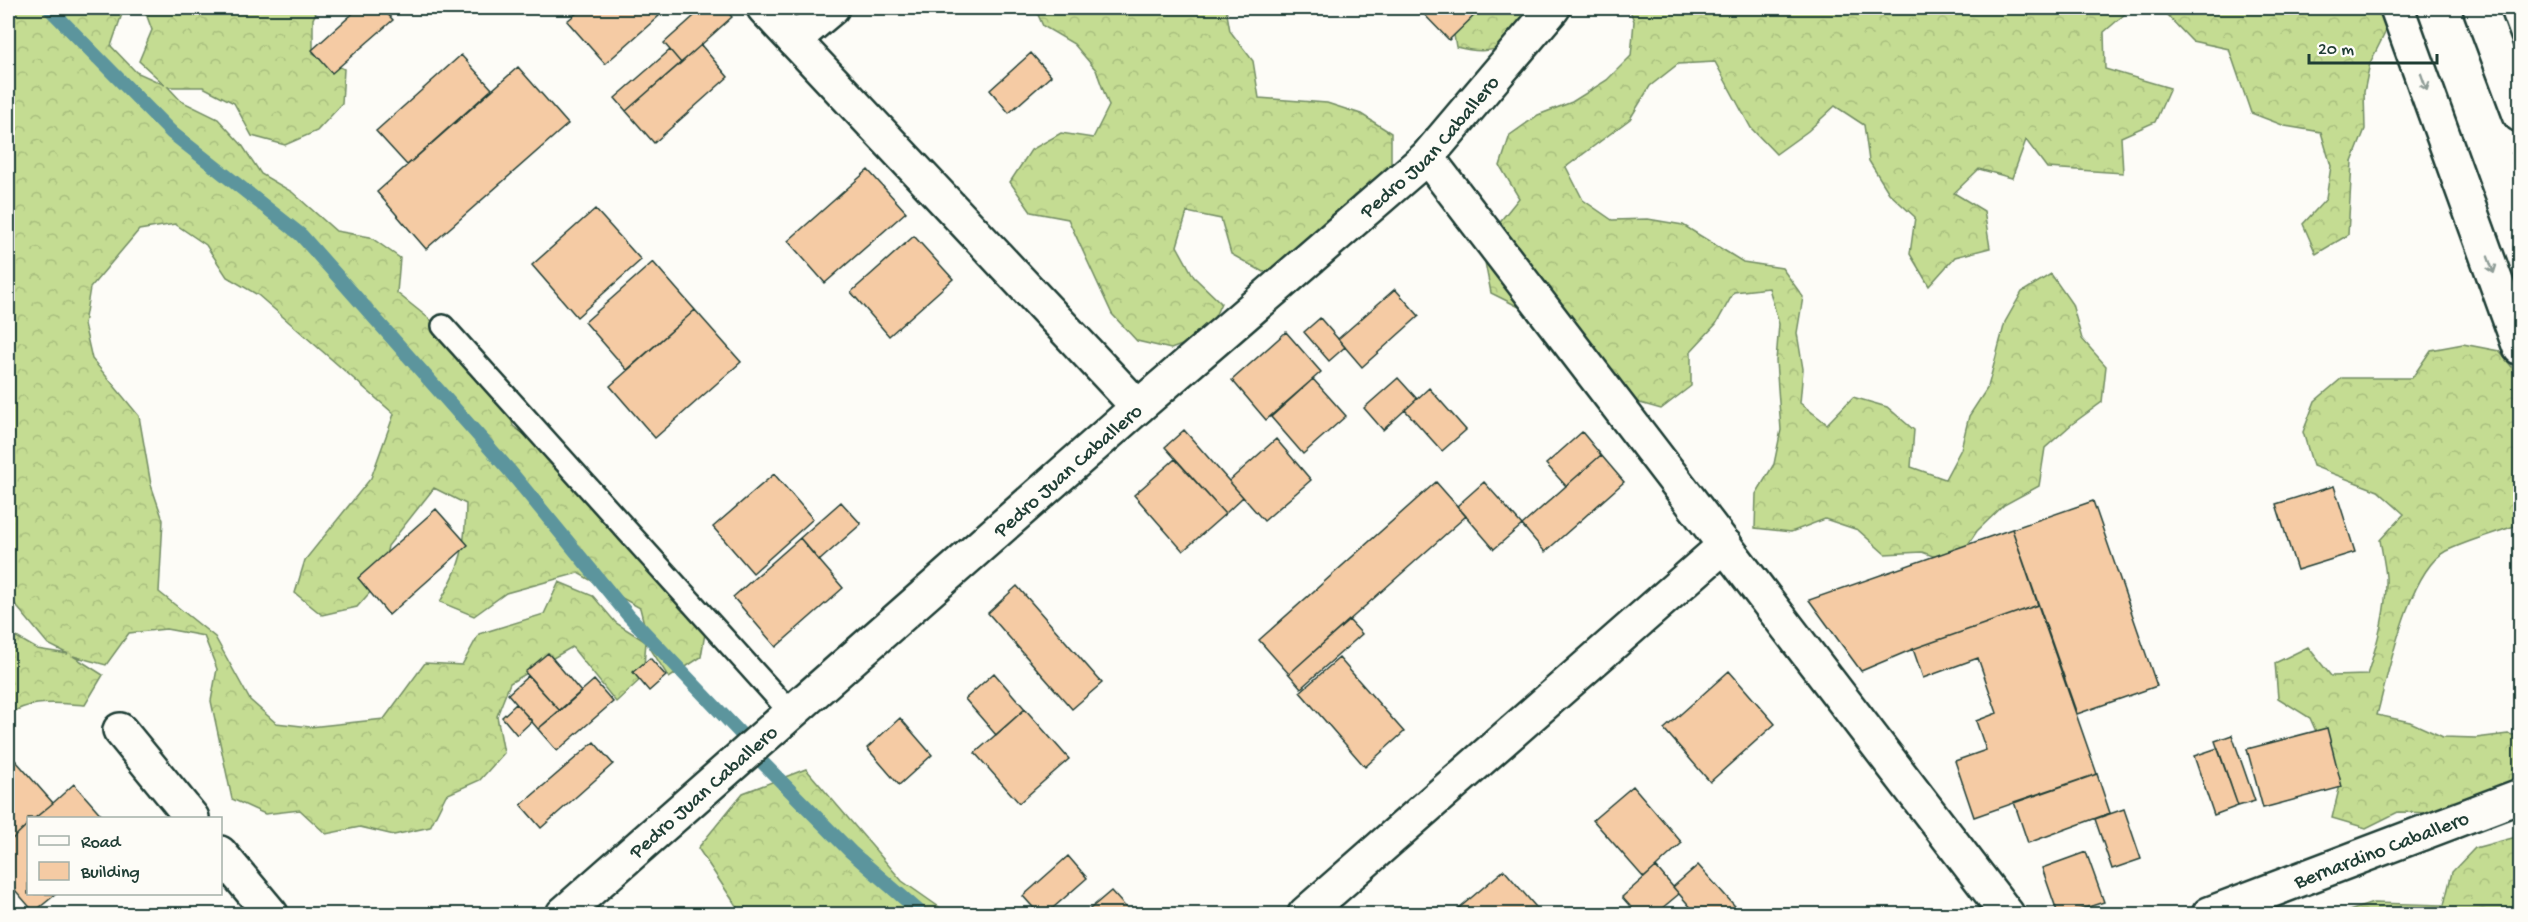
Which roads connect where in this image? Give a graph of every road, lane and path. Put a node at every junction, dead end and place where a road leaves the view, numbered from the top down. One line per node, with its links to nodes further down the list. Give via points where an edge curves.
1 (764, 8): 6 (street)
2 (832, 8): 6 (street)
3 (1552, 8): 8 (street, Pedro Juan Caballero)
4 (2397, 8): 10 (street, one-way to 10)
5 (2480, 8): 7 (street)
6 (794, 40): 11 (street)
7 (2520, 115)
8 (1427, 157): 11 (street, Pedro Juan Caballero); 12 (street)
9 (443, 326): 13 (lane)
10 (2517, 327)
11 (1138, 408): 13 (street, Pedro Juan Caballero)
12 (1725, 545): 20 (street); 21 (street)
13 (791, 713): 19 (street, Pedro Juan Caballero)
14 (120, 730): 16 (street)
15 (2520, 796): 22 (street, Bernardino Caballero)
16 (190, 817)
17 (222, 855): 18 (street)
18 (271, 915)
19 (563, 915)
20 (1305, 915)
21 (2007, 915)
22 (2209, 915)

